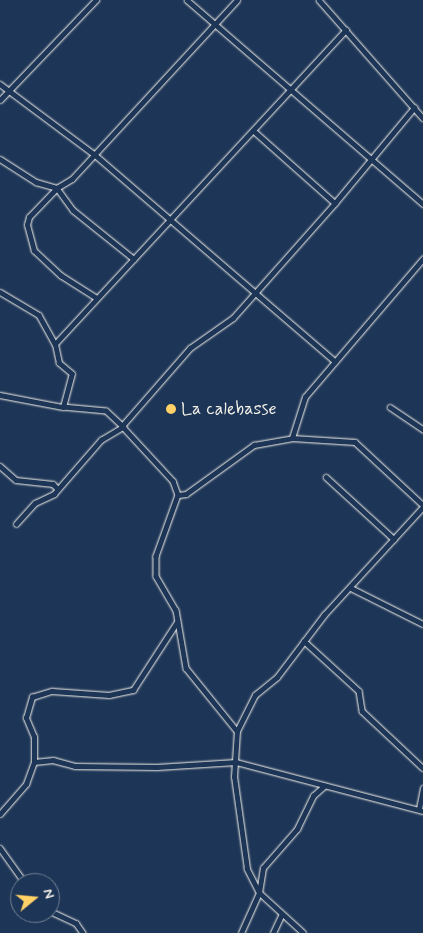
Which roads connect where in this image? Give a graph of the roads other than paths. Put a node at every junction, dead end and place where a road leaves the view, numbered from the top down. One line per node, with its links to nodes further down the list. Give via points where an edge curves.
1 (96, 0): 9 (street)
2 (188, 0): 5 (street)
3 (238, 0): 5 (street)
4 (319, 0): 6 (street)
5 (215, 24): 8 (street); 14 (street)
6 (346, 30): 8 (street); 11 (street)
7 (0, 84): 9 (street)
8 (294, 88): 13 (street); 16 (street)
9 (10, 90): 10 (street); 14 (street)
10 (0, 100)
11 (414, 108): 12 (street); 16 (street)
12 (423, 118)
13 (255, 132): 18 (street); 20 (street)
14 (94, 154): 17 (street); 20 (street)
15 (0, 159): 17 (street, via 36,182)
16 (371, 159): 18 (street); 19 (street)
17 (57, 188): 21 (street, via 72,210); 25 (street, via 29,217 27,225 34,251 61,276)
18 (335, 203): 23 (street, via 286,263)
19 (423, 204)
20 (171, 221): 21 (street); 23 (street)
21 (134, 259): 25 (street)
22 (423, 259): 27 (street)
23 (254, 291): 27 (street); 31 (street, via 233,318 190,348)
24 (0, 292): 26 (street, via 38,315)
25 (96, 298): 26 (street)
26 (55, 344): 29 (street, via 59,363 72,374)
27 (334, 361): 33 (street, via 304,397)
28 (0, 395): 29 (street)
29 (63, 407): 31 (street, via 106,411)
30 (390, 407): 32 (street)
31 (122, 426): 36 (street, via 100,440); 37 (street, via 173,481)
32 (423, 428)
33 (292, 438): 37 (street, via 254,445 186,494); 38 (street, via 355,442)
34 (0, 466): 36 (street, via 16,480 53,484)
35 (326, 477): 40 (street)
36 (58, 489): 39 (street, via 35,503)
37 (178, 495): 42 (street, via 155,566)
38 (423, 507): 40 (street)
39 (16, 524)
40 (394, 539): 41 (street)
41 (351, 588): 43 (street); 44 (street)
42 (178, 621): 45 (street, via 186,668); 46 (street, via 133,690 109,694 52,691 32,697 26,718 34,737)
43 (423, 624)
44 (304, 641): 45 (street, via 277,677 256,695); 48 (street, via 359,691 362,711)
45 (237, 731): 47 (street)
46 (34, 762): 47 (street, via 157,767); 52 (street, via 26,784)
47 (236, 762): 49 (street); 55 (street, via 242,844)
48 (423, 768)
49 (324, 786): 51 (street); 55 (street, via 313,796 297,829 263,868)
50 (423, 788): 51 (street)
51 (421, 810)
52 (0, 814)
53 (0, 848): 54 (street)
54 (18, 873)
55 (259, 893): 57 (street); 59 (street)
56 (60, 916): 58 (street, via 76,924)
57 (281, 916): 60 (street); 61 (street)
58 (83, 933)
59 (241, 933)
60 (273, 933)
61 (303, 933)

